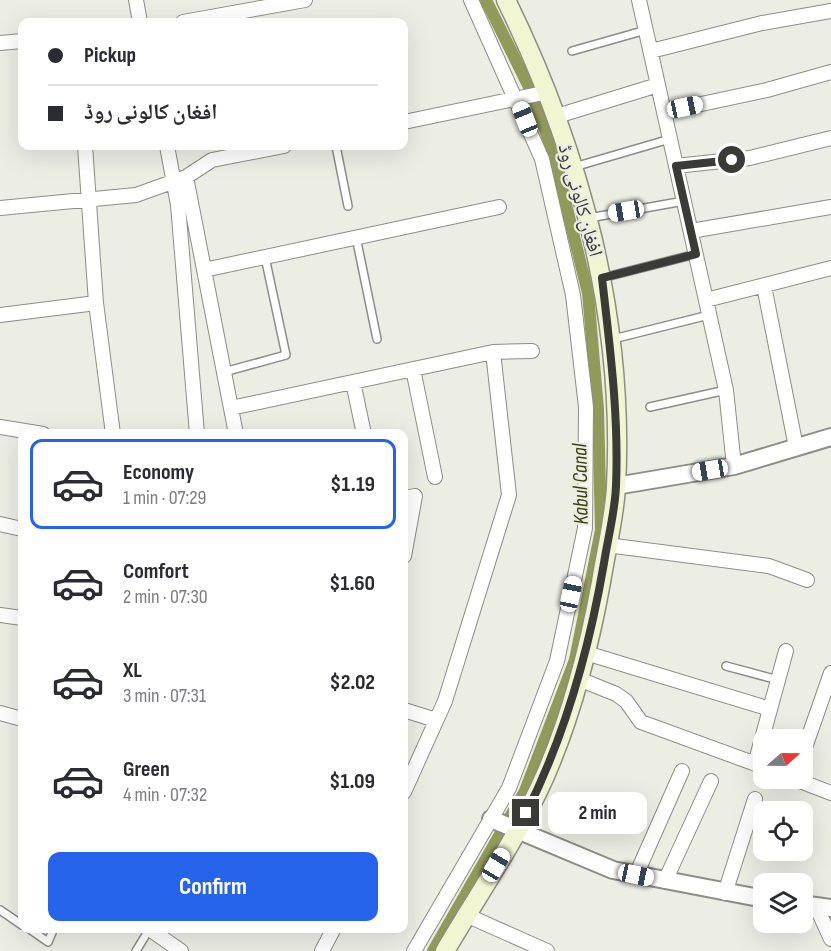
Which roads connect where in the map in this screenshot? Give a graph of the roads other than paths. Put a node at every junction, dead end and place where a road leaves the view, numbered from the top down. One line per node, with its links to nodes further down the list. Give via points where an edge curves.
1 (136, 0): 7 (street)
2 (305, 0): 8 (street)
3 (471, 0): 17 (street)
4 (506, 0): 16 (main road, افغان کالونی روڈ)
5 (639, 0): 9 (street)
6 (831, 11): 13 (street, via 762,23)
7 (139, 18)
8 (205, 18)
9 (646, 30): 12 (lane); 13 (street)
10 (18, 41): 11 (street)
11 (0, 43)
12 (572, 51)
13 (651, 51): 15 (street)
14 (831, 72): 18 (street)
15 (658, 85): 18 (street); 19 (street)
16 (545, 93): 17 (street); 19 (main road, افغان کالونی روڈ)
17 (519, 99): 20 (street); 98 (street, via 542,159 573,295 586,407 585,528 557,661 509,788)
18 (664, 112): 22 (street)
19 (557, 116): 28 (main road, افغان کالونی روڈ)
20 (408, 121)
21 (831, 138): 27 (street, via 750,158)
22 (670, 139): 27 (street); 28 (lane)
23 (85, 150): 30 (street)
24 (169, 150): 29 (street)
25 (263, 150): 29 (street, via 212,160)
26 (337, 150): 32 (lane)
27 (676, 166): 31 (street)
28 (574, 167): 36 (main road, افغان کالونی روڈ)
29 (180, 179): 30 (street, via 136,195); 41 (street); 61 (street)
30 (89, 200): 35 (street); 46 (street)
31 (684, 201): 36 (lane); 37 (street)
32 (348, 207)
33 (499, 207): 38 (street)
34 (831, 207): 37 (street)
35 (0, 208)
36 (587, 218): 43 (main road, افغان کالونی روڈ)
37 (691, 231): 39 (street)
38 (356, 237): 40 (street); 49 (lane)
39 (696, 254): 43 (lane); 45 (street)
40 (266, 257): 41 (street); 54 (lane, via 286,355)
41 (204, 270): 54 (street)
42 (831, 270): 44 (street)
43 (602, 278): 50 (main road, افغان کالونی روڈ)
44 (764, 286): 45 (street); 66 (street)
45 (706, 300): 48 (street)
46 (96, 303): 47 (street); 60 (street)
47 (0, 315)
48 (709, 315): 50 (lane); 56 (street)
49 (377, 339)
50 (609, 340): 69 (main road, افغان کالونی روڈ, via 616,395)
51 (532, 351): 52 (street)
52 (493, 352): 53 (street); 88 (street, via 509,495)
53 (413, 369): 55 (street); 68 (street)
54 (224, 372): 58 (street)
55 (353, 382): 58 (street); 63 (street)
56 (726, 390): 57 (lane); 67 (street)
57 (650, 407)
58 (231, 408): 62 (street)
59 (0, 427): 64 (street)
60 (112, 429)
61 (197, 429)
62 (235, 429)
63 (363, 429)
64 (18, 430)
65 (831, 437): 66 (street)
66 (796, 447): 67 (street)
67 (734, 466): 69 (street)
68 (435, 477)
69 (616, 486): 74 (main road, افغان کالونی روڈ)
70 (408, 497): 73 (street, via 415,496)
71 (0, 524): 72 (street)
72 (18, 528)
73 (408, 534)
74 (607, 545): 75 (street, via 769,566); 79 (main road, افغان کالونی روڈ)
75 (807, 580)
76 (0, 615): 77 (street)
77 (18, 617)
78 (786, 651): 83 (street)
79 (586, 652): 82 (main road, افغان کالونی روڈ); 84 (street)
80 (726, 666): 83 (lane)
81 (831, 673): 90 (street)
82 (579, 679): 91 (street, via 616,694 641,722); 99 (main road, افغان کالونی روڈ, via 545,775)
83 (778, 680): 84 (street)
84 (770, 709): 89 (street)
85 (408, 711): 88 (street)
86 (0, 713): 87 (street)
87 (18, 718)
88 (436, 720): 94 (street)
89 (766, 729)
90 (811, 729)
91 (753, 764)
92 (682, 771): 100 (street)
93 (711, 781): 101 (street)
94 (408, 783)
95 (813, 786): 96 (street)
96 (831, 793)
97 (755, 799): 102 (street)
98 (491, 819): 99 (street); 117 (street)
99 (516, 831): 100 (street, via 613,870); 106 (main road, افغان کالونی روڈ)
100 (636, 875): 101 (street)
101 (665, 881): 102 (street)
102 (725, 893): 103 (street)
103 (753, 897)
104 (816, 906): 113 (street)
105 (0, 910): 107 (lane)
106 (466, 915): 118 (main road, افغان کالونی روڈ); 119 (street)
107 (18, 922)
108 (35, 933): 109 (lane, via 48,942)
109 (52, 933)
110 (147, 933): 114 (lane)
111 (155, 933): 115 (street)
112 (331, 933): 116 (street)
113 (831, 939)
114 (136, 951)
115 (181, 951)
116 (322, 951)
117 (414, 951)
118 (445, 951)
119 (547, 951)

